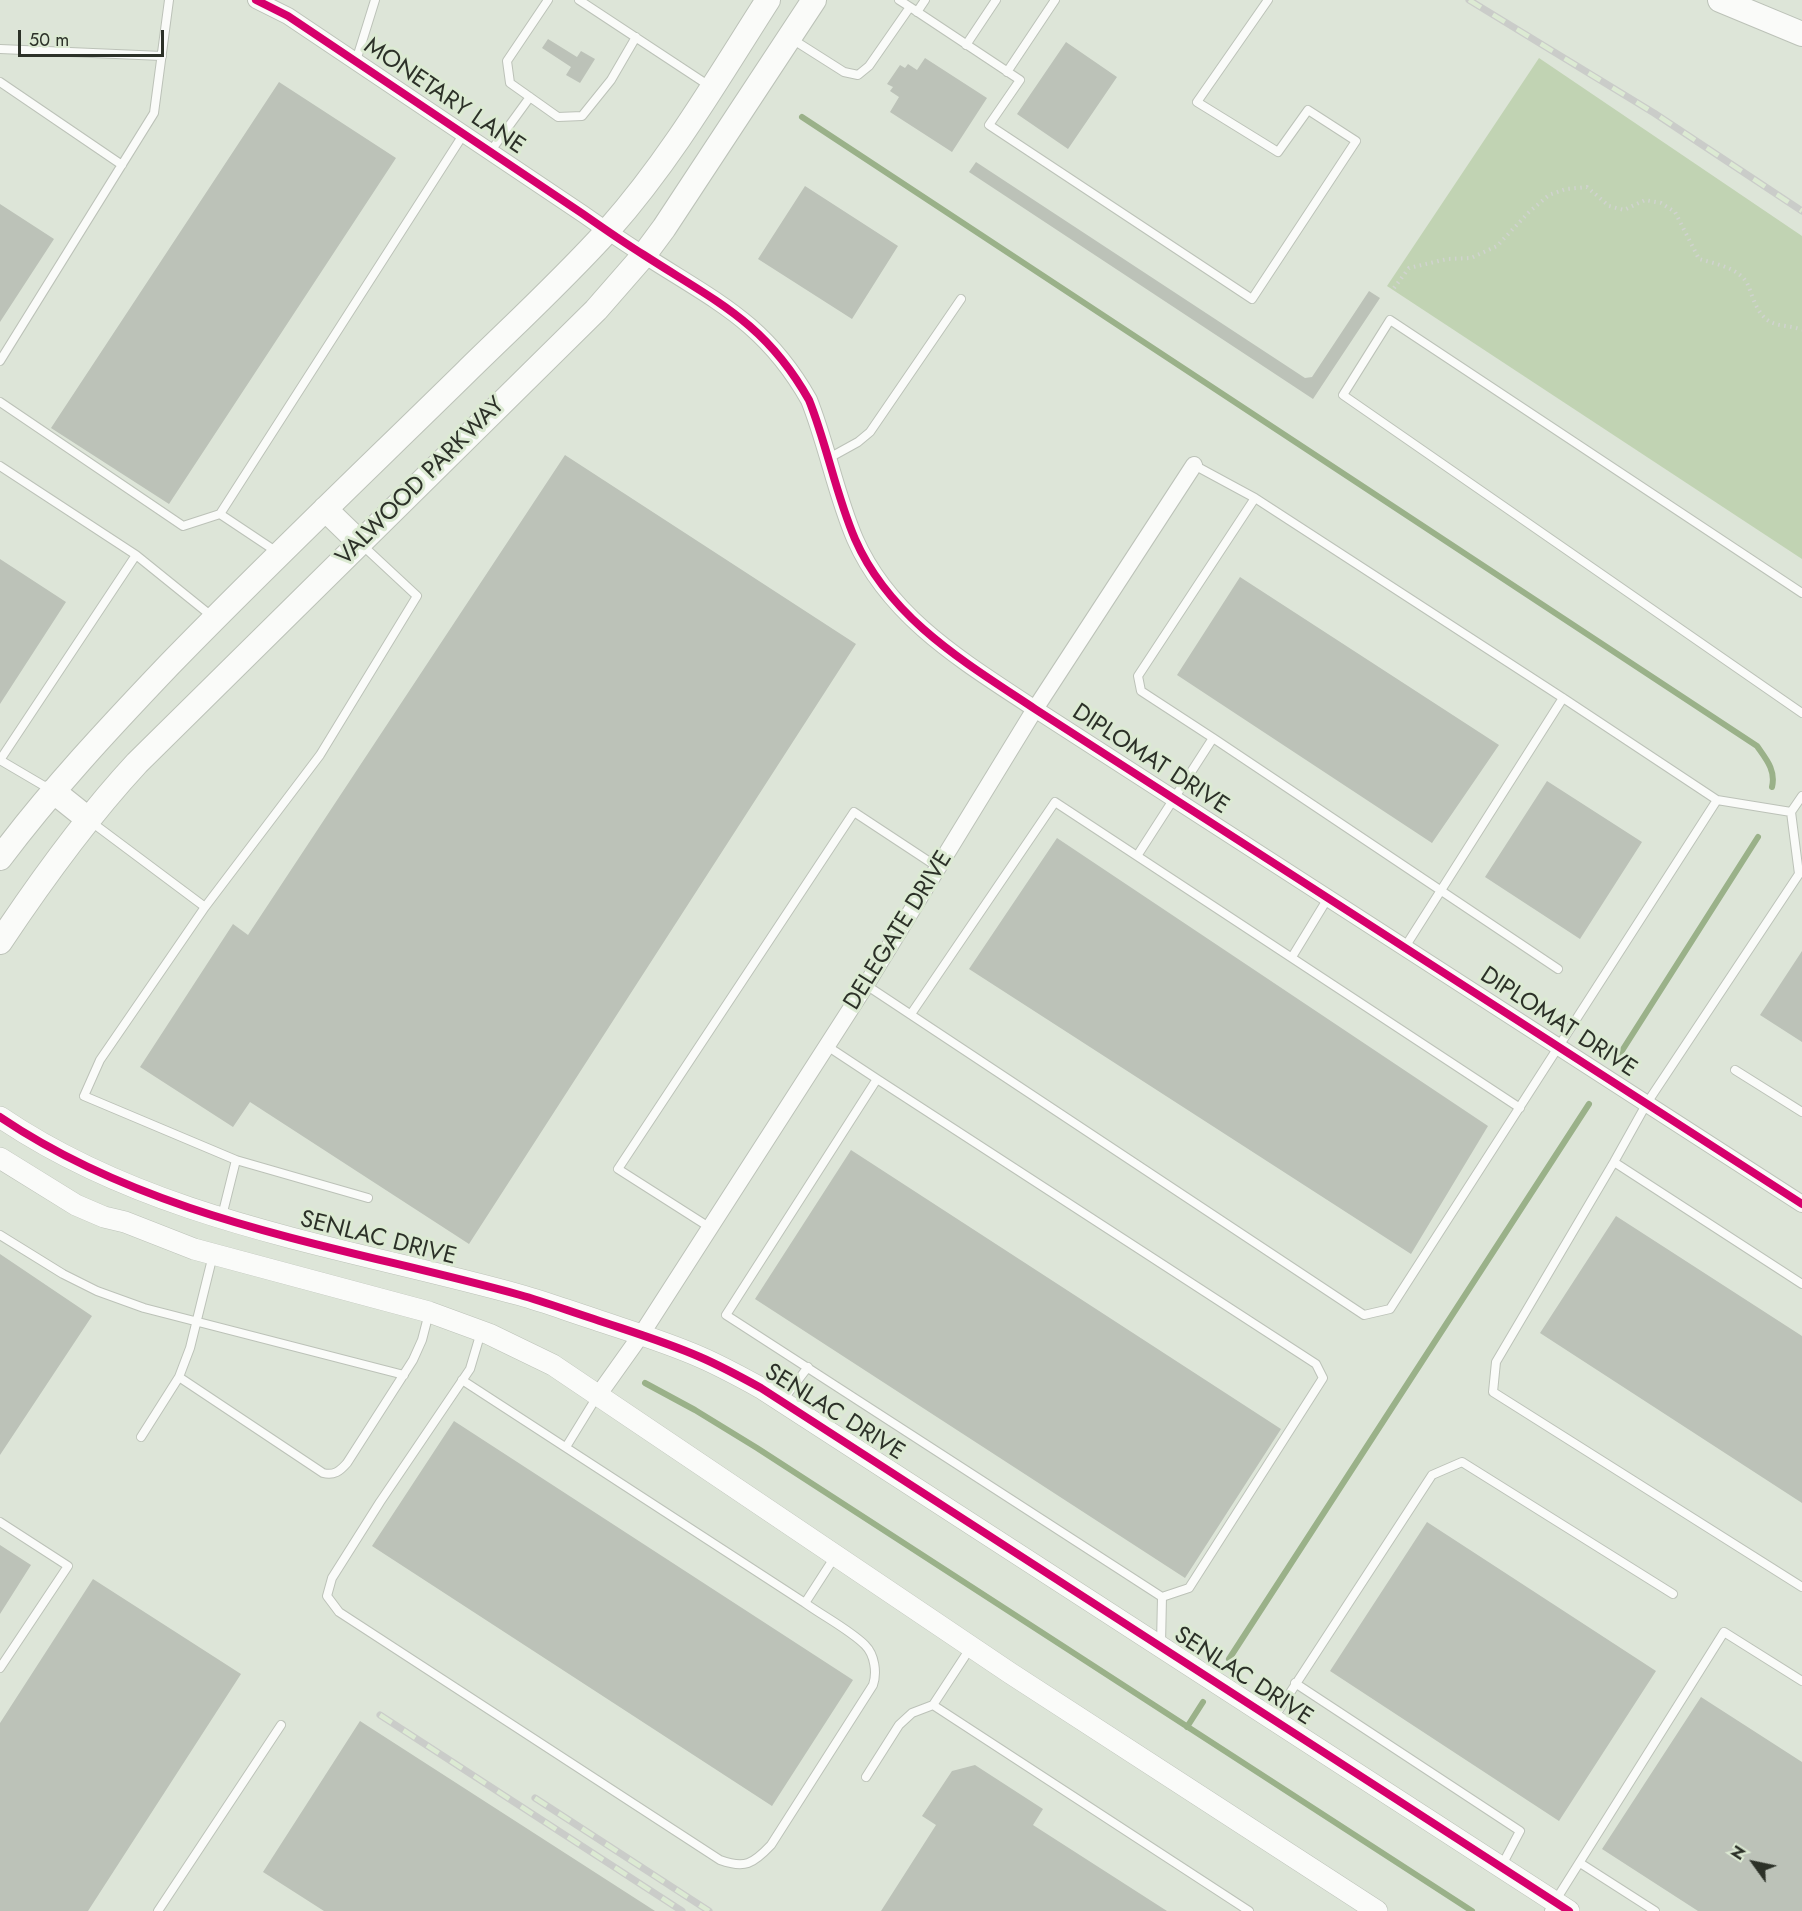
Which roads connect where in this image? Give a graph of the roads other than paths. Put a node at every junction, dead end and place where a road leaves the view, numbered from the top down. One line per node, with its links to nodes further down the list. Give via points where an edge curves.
1 (169, 0): 21 (lane)
2 (256, 0): 13 (street, MONETARY LANE)
3 (375, 0): 22 (lane)
4 (548, 0): 26 (lane, via 507,61 510,83)
5 (579, 0): 17 (lane)
6 (814, 0): 18 (main road, VALWOOD PARKWAY)
7 (899, 0): 15 (lane)
8 (925, 0): 15 (lane)
9 (996, 0): 19 (lane)
10 (1055, 0): 23 (lane)
11 (1268, 0): 23 (lane, via 1197,102 1278,152 1308,110 1356,141 1252,299 989,125 1020,80)
12 (1720, 0): 16 (main road)
13 (277, 5): 22 (street, MONETARY LANE)
14 (762, 7): 18 (main road); 25 (main road, VALWOOD PARKWAY)
15 (914, 10): 18 (lane, via 858,75 844,72); 19 (lane)
16 (1802, 34)
17 (636, 37): 25 (lane); 26 (lane, via 582,116 558,117)
18 (789, 37): 31 (main road, VALWOOD PARKWAY)
19 (966, 45): 23 (lane)
20 (0, 49): 21 (lane)
21 (162, 56): 29 (lane, via 154,113)
22 (356, 62): 27 (street, MONETARY LANE)
23 (1007, 72)
24 (0, 82): 29 (lane)
25 (711, 87): 30 (main road, VALWOOD PARKWAY, via 656,170)
26 (530, 97): 28 (lane)
27 (463, 135): 28 (street, MONETARY LANE); 40 (lane)
28 (490, 152): 30 (street, MONETARY LANE)
29 (122, 165): 33 (lane)
30 (607, 231): 31 (street, DIPLOMAT DRIVE); 39 (main road, VALWOOD PARKWAY)
31 (644, 255): 35 (street, DIPLOMAT DRIVE, via 715,298 764,338 809,400); 41 (main road, VALWOOD PARKWAY, via 596,310)
32 (961, 299): 35 (lane, via 870,432)
33 (0, 361)
34 (0, 402): 40 (lane, via 183,526)
35 (828, 458): 47 (street, DIPLOMAT DRIVE, via 855,538 896,602 933,639)
36 (1194, 465): 38 (lane); 47 (street, DELEGATE DRIVE)
37 (0, 466): 43 (lane)
38 (1255, 498): 46 (lane); 49 (lane, via 1138,676 1140,691)
39 (326, 509): 41 (main road); 42 (main road, VALWOOD PARKWAY)
40 (220, 514): 42 (lane)
41 (359, 542): 56 (main road, VALWOOD PARKWAY, via 137,763); 62 (lane, via 417,596 320,755)
42 (280, 554): 45 (main road, VALWOOD PARKWAY)
43 (136, 555): 45 (lane); 50 (lane)
44 (1802, 593): 48 (lane, via 1390,320 1343,395)
45 (215, 618): 51 (main road, VALWOOD PARKWAY)
46 (1563, 698): 54 (lane); 60 (lane)
47 (1035, 710): 53 (street, DIPLOMAT DRIVE); 59 (street, DELEGATE DRIVE)
48 (1802, 713)
49 (1213, 738): 53 (lane); 60 (lane)
50 (0, 760): 51 (lane)
51 (53, 791): 56 (main road); 58 (main road, VALWOOD PARKWAY)
52 (1802, 796): 55 (lane)
53 (1175, 799): 57 (lane); 61 (street, DIPLOMAT DRIVE)
54 (1717, 800): 55 (lane); 70 (lane)
55 (1791, 812): 73 (lane, via 1798,874)
56 (88, 819): 62 (lane); 63 (main road, VALWOOD PARKWAY)
57 (1137, 856): 65 (lane); 68 (lane, via 1055,801)
58 (0, 858)
59 (939, 868): 67 (street, DELEGATE DRIVE); 83 (lane, via 854,812 618,1169)
60 (1440, 890): 64 (lane); 66 (lane)
61 (1328, 898): 64 (street, DIPLOMAT DRIVE); 65 (lane)
62 (205, 907): 78 (lane, via 100,1060 84,1096)
63 (0, 942)
64 (1405, 947): 70 (street, DIPLOMAT DRIVE)
65 (1292, 957): 74 (lane)
66 (1558, 969)
67 (866, 985): 68 (lane); 69 (street, DELEGATE DRIVE)
68 (911, 1014): 74 (lane, via 1364,1315 1390,1309)
69 (826, 1046): 72 (lane); 83 (street, DELEGATE DRIVE)
70 (1559, 1047): 73 (street, DIPLOMAT DRIVE); 74 (lane)
71 (1735, 1070): 75 (lane)
72 (878, 1079): 91 (lane, via 726,1315); 103 (lane, via 1316,1364 1323,1378 1189,1588)
73 (1647, 1103): 79 (lane); 81 (street, DIPLOMAT DRIVE)
74 (1520, 1108)
75 (1802, 1112)
76 (0, 1117): 82 (street, SENLAC DRIVE, via 36,1141 119,1182)
77 (0, 1158): 85 (street, via 76,1205)
78 (236, 1160): 80 (lane); 82 (lane)
79 (1614, 1162): 86 (lane); 101 (lane, via 1496,1362 1493,1392)
80 (368, 1198)
81 (1802, 1204)
82 (221, 1220): 85 (street); 90 (street, SENLAC DRIVE, via 522,1296)
83 (709, 1227): 90 (street, DELEGATE DRIVE)
84 (0, 1235): 88 (lane, via 63,1275 97,1291)
85 (213, 1254): 87 (street); 88 (lane)
86 (1802, 1284)
87 (429, 1312): 89 (street); 92 (lane, via 418,1349)
88 (197, 1322): 92 (lane); 93 (lane)
89 (481, 1331): 94 (lane, via 470,1369); 95 (street, via 553,1365)
90 (641, 1335): 95 (street, DELEGATE DRIVE); 96 (street, SENLAC DRIVE, via 702,1357)
91 (808, 1367): 96 (lane); 103 (lane)
92 (404, 1375): 93 (lane, via 347,1463 329,1475)
93 (179, 1377): 97 (lane)
94 (462, 1380): 98 (lane); 104 (lane, via 332,1578 327,1596 339,1612 720,1860 735,1866 746,1865 771,1845 876,1676 866,1646)
95 (599, 1395): 98 (lane); 100 (street)
96 (782, 1401): 106 (street, SENLAC DRIVE)
97 (141, 1437)
98 (566, 1447): 104 (lane)
99 (0, 1522): 107 (lane, via 68,1566)
100 (836, 1555): 104 (lane); 105 (street)
101 (1802, 1587)
102 (1673, 1594): 109 (lane, via 1462,1462 1432,1475)
103 (1162, 1597): 106 (lane)
104 (805, 1603)
105 (972, 1647): 110 (lane); 119 (street)
106 (1160, 1647): 111 (street, SENLAC DRIVE)
107 (0, 1668)
108 (1802, 1681): 114 (lane, via 1724,1632)
109 (1296, 1683): 111 (lane); 115 (lane, via 1520,1831)
110 (933, 1705): 113 (lane, via 912,1713 899,1725); 118 (lane)
111 (1272, 1719): 115 (street, SENLAC DRIVE)
112 (281, 1725): 117 (lane)
113 (866, 1776)
114 (1580, 1863): 116 (lane); 120 (lane)
115 (1501, 1867): 116 (street, SENLAC DRIVE)
116 (1558, 1908)
117 (158, 1911)
118 (1249, 1911)
119 (1377, 1911)
120 (1655, 1911)

